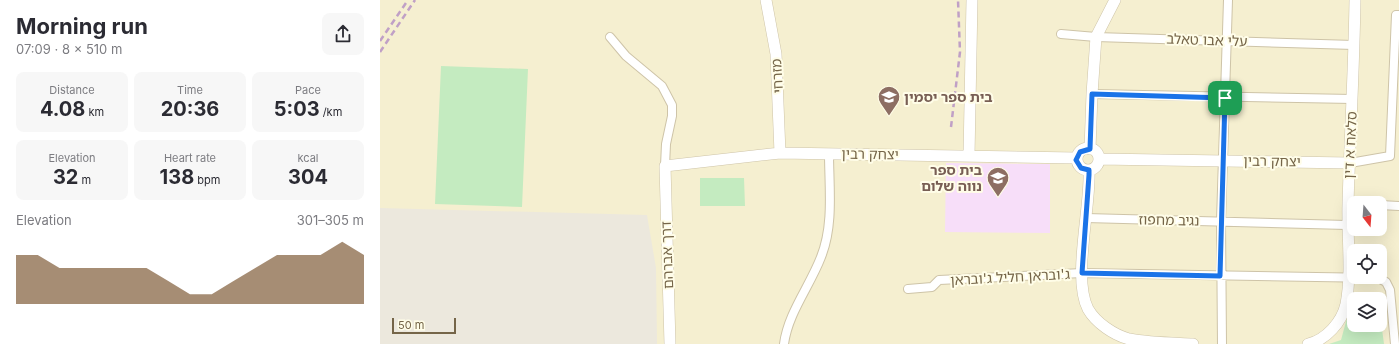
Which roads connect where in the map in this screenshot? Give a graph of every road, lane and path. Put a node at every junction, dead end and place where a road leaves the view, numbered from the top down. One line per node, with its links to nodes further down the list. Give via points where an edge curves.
1 (766, 0): 18 (street, מזרחי, via 776,54)
2 (972, 0): 20 (street)
3 (1115, 0): 9 (street)
4 (1228, 0): 10 (street)
5 (1355, 0): 11 (street, סלאח א דין)
6 (1399, 15): 12 (street, via 1396,15)
7 (1061, 34): 9 (street, עלי אבו טאלב)
8 (610, 37): 25 (street, via 626,56 662,86 672,105)
9 (1096, 37): 10 (street, עלי אבו טאלב); 13 (street)
10 (1226, 40): 11 (street, עלי אבו טאלב); 14 (street)
11 (1354, 45): 15 (street, סלאח א דין)
12 (1396, 67): 16 (street)
13 (1092, 94): 14 (street); 17 (street)
14 (1225, 98): 15 (street); 23 (street)
15 (1352, 99): 24 (street, סלאח א דין)
16 (1396, 108): 24 (street, via 1390,156)
17 (1090, 149): 21 (street, via 1081,151); 22 (street, via 1097,153)
18 (780, 153): 19 (street, יצחק רבין); 25 (street, יצחק רבין)
19 (829, 153): 20 (street, יצחק רבין); 41 (street, via 827,239 790,322)
20 (969, 156): 21 (street, יצחק רבין)
21 (1076, 158): 26 (street, via 1080,167)
22 (1099, 159): 23 (street, יצחק רבין); 26 (street, via 1096,166)
23 (1223, 160): 24 (street, יצחק רבין); 31 (street)
24 (1350, 163): 27 (street, סלאח א דין)
25 (664, 166): 40 (street, דרך אברהם)
26 (1089, 170): 30 (street)
27 (1351, 196)
28 (1387, 205): 29 (street)
29 (1399, 206)
30 (1086, 218): 31 (street, נגיב מחפוז); 33 (street)
31 (1221, 221): 32 (street, נגיב מחפוז); 34 (street)
32 (1347, 225)
33 (1082, 273): 34 (street, ג'ובראן חליל ג'ובראן); 38 (street, ג'ובראן חליל ג'ובראן, via 939,280 932,287); 39 (street, via 1083,292 1088,309 1099,323)
34 (1220, 276): 35 (street, ג'ובראן חליל ג'ובראן); 44 (street)
35 (1347, 279)
36 (1348, 284): 45 (street, סלאח א דין, via 1346,305 1335,327 1319,341)
37 (1387, 284): 46 (street, ג'ובראן חליל ג'ובראן, via 1390,290)
38 (908, 289)
39 (1124, 340): 42 (street)
40 (670, 344)
41 (784, 344)
42 (1189, 344): 43 (street)
43 (1193, 344)
44 (1222, 344)
45 (1308, 344)
46 (1395, 344)

